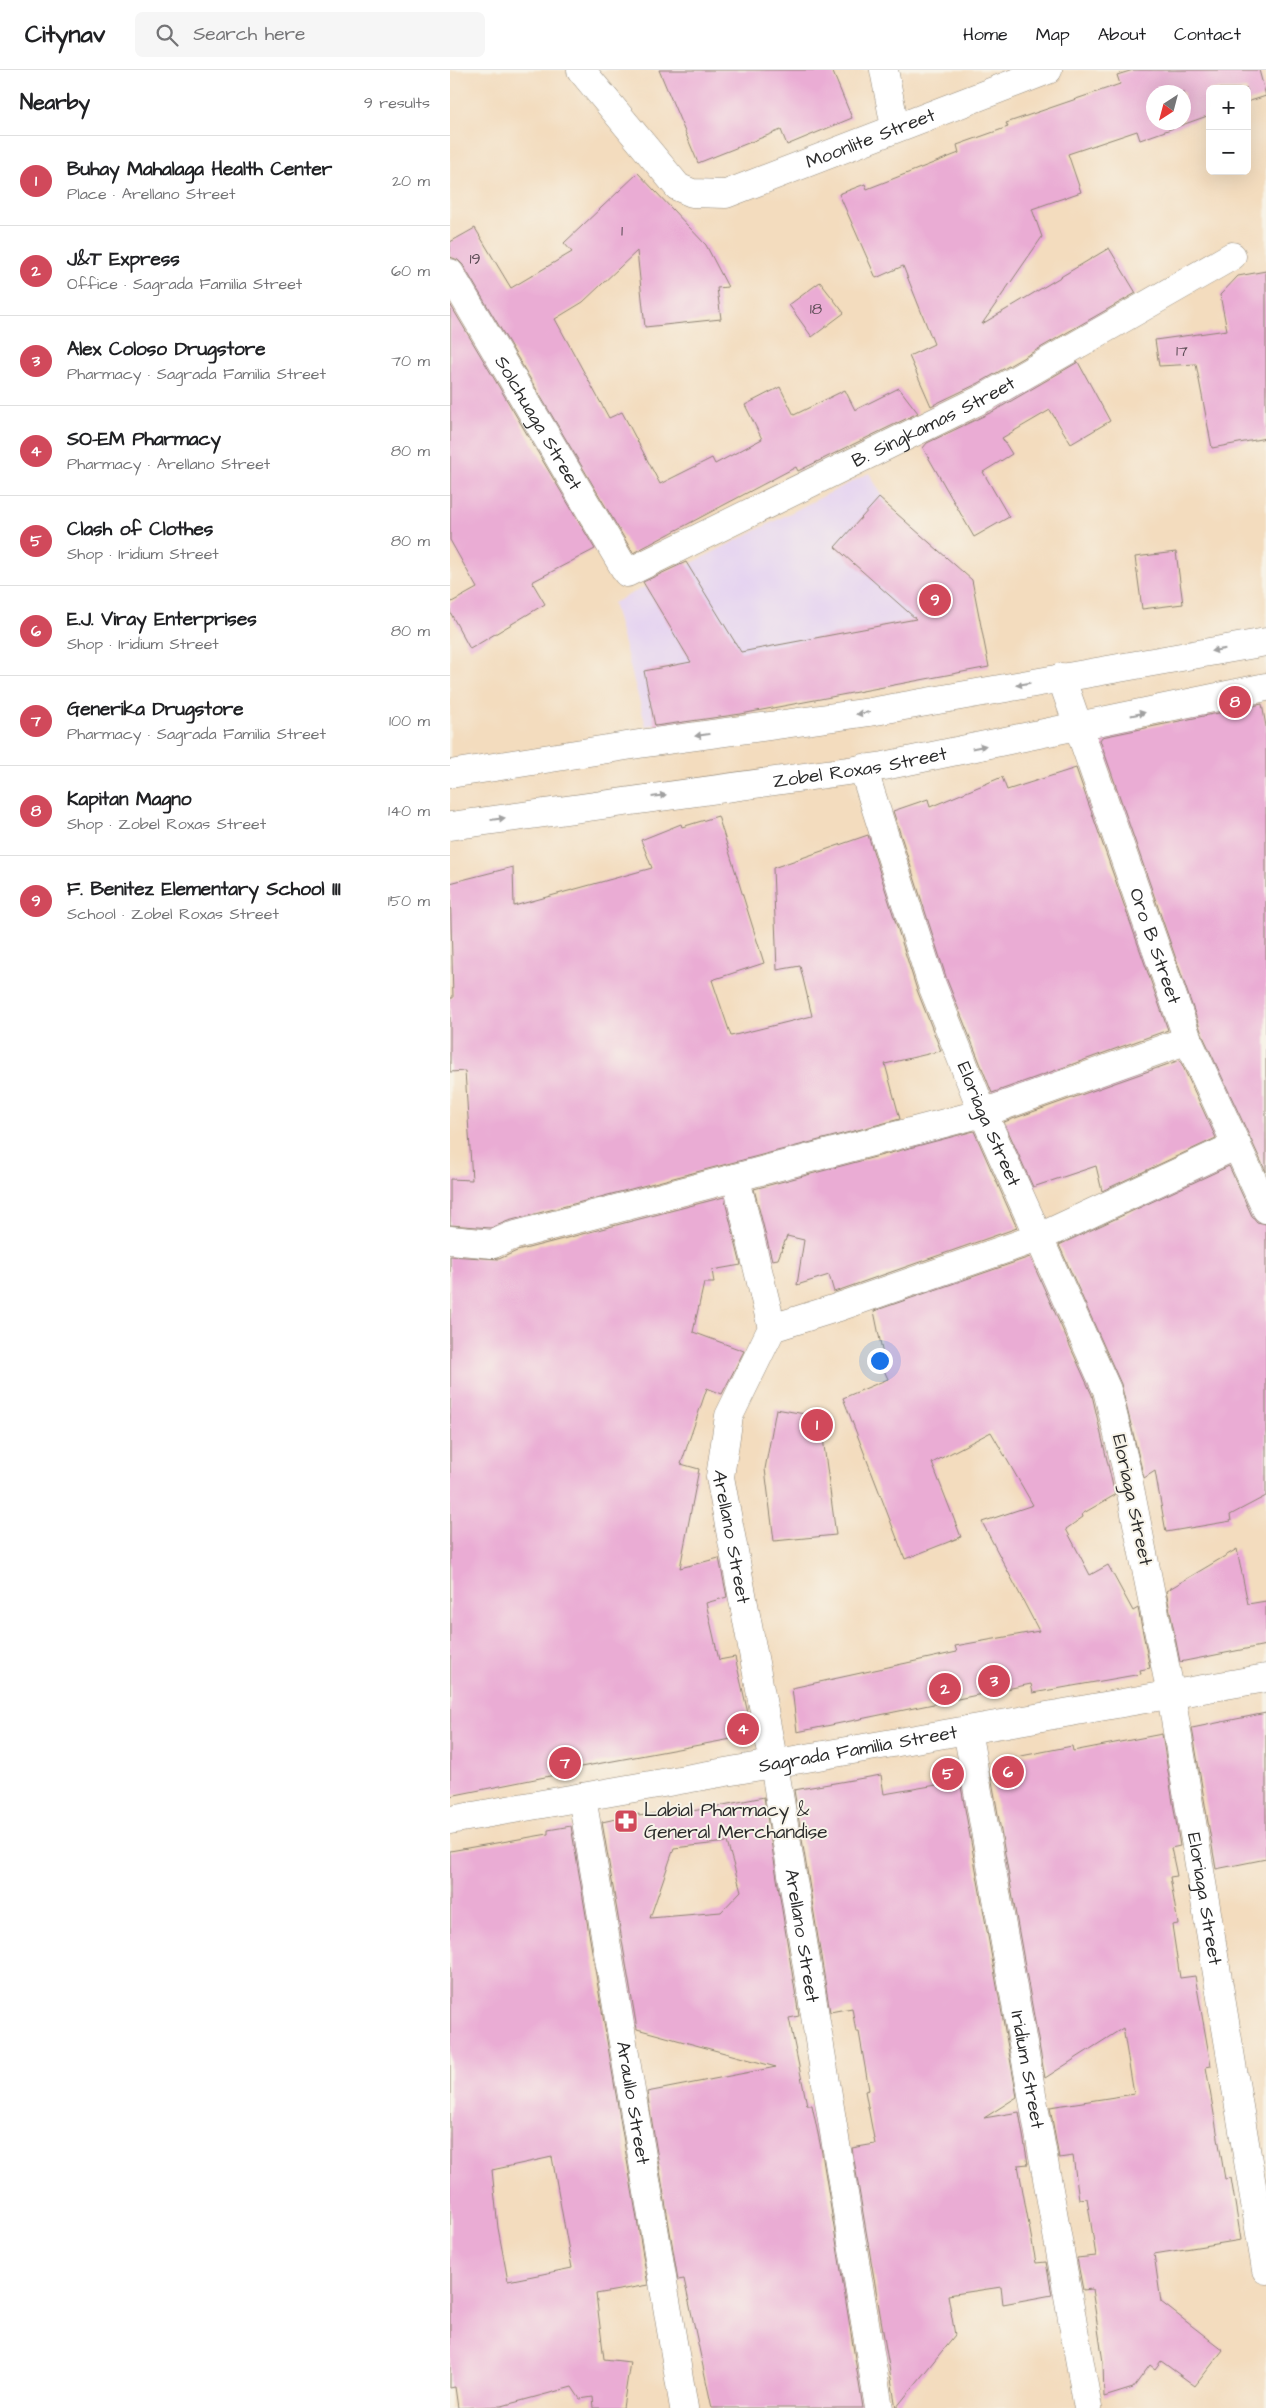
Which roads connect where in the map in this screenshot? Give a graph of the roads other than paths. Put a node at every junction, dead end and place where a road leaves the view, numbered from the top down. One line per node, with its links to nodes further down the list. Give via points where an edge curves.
1 (581, 70): 4 (street, Moonlite Street, via 678,187 692,193 726,194)
2 (884, 70): 4 (street)
3 (1048, 70): 4 (street, Moonlite Street)
4 (895, 127)
5 (1232, 256): 7 (street, B. Singkamas Street, via 986,397)
6 (450, 273): 7 (street, Solchuaga Street)
7 (627, 572)
8 (1266, 642): 9 (street, one-way to 9)
9 (1061, 677): 11 (street, Oro B Street); 13 (street, one-way to 13, via 870,712)
10 (1266, 687): 11 (street, Zobel Roxas Street, one-way to 10)
11 (1078, 726): 12 (street, Zobel Roxas Street, one-way to 11); 15 (street, Oro B Street)
12 (863, 768): 14 (street, Zobel Roxas Street, one-way to 12); 16 (street, Eloriaga Street, via 932,985)
13 (450, 774)
14 (450, 826)
15 (1188, 1040): 16 (street); 17 (street, Oro B Street)
16 (984, 1113): 18 (street); 20 (street, Eloriaga Street)
17 (1237, 1145): 19 (street, Oro B Street); 20 (street)
18 (736, 1179): 21 (street, via 512,1236 493,1244); 22 (street)
19 (1266, 1209)
20 (1040, 1237): 22 (street); 24 (street, Eloriaga Street, via 1107,1390 1126,1468)
21 (450, 1240)
22 (772, 1328): 26 (street, Arellano Street, via 729,1416 720,1477)
23 (1266, 1678): 24 (street, Sagrada Familia Street)
24 (1171, 1695): 25 (street, Sagrada Familia Street); 29 (street, Eloriaga Street)
25 (967, 1730): 26 (street, Sagrada Familia Street); 32 (street, Iridium Street)
26 (774, 1764): 27 (street, Sagrada Familia Street); 31 (street, Arellano Street)
27 (582, 1797): 28 (street, Sagrada Familia Street); 30 (street, Araullo Street)
28 (450, 1820)
29 (1266, 2270)
30 (684, 2408)
31 (879, 2408)
32 (1088, 2408)

